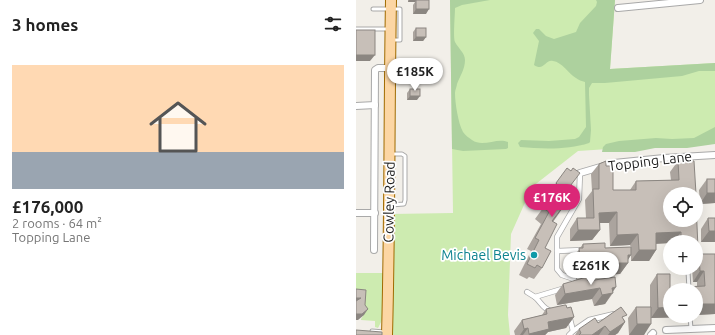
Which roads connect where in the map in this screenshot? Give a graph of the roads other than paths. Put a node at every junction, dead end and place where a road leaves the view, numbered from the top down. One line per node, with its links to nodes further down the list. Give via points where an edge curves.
1 (699, 0): 4 (street)
2 (391, 4): 3 (lane); 6 (main road, Cowley Road); 7 (lane, via 400,9 400,40)
3 (373, 8)
4 (618, 8)
5 (356, 29): 6 (lane)
6 (391, 29): 7 (main road, Cowley Road)
7 (390, 40): 8 (main road, Cowley Road)
8 (390, 68): 9 (street, Cowley Road, via 375,70); 11 (main road, Cowley Road)
9 (375, 105): 10 (street); 16 (street, Cowley Road)
10 (356, 106)
11 (390, 154): 14 (main road, Cowley Road); 14 (lane, via 405,156 405,203)
12 (715, 155): 13 (street, Topping Lane, via 614,163)
13 (580, 173): 21 (street, Topping Lane, via 579,199 557,237)
14 (390, 204): 18 (main road, Cowley Road)
15 (356, 213): 16 (street)
16 (375, 213): 17 (street, Cowley Road)
17 (374, 232): 18 (street); 20 (street, Cowley Road)
18 (389, 232): 34 (main road, Cowley Road)
19 (589, 249): 21 (street)
20 (374, 250)
21 (557, 251): 22 (street, Topping Lane, via 557,269 562,275 574,279)
22 (574, 285): 23 (street); 25 (street)
23 (582, 285)
24 (527, 292): 25 (street)
25 (535, 297): 26 (street, via 548,311)
26 (555, 312)
27 (562, 313): 35 (street, via 569,314)
28 (614, 314): 35 (street, via 589,320)
29 (691, 323): 31 (lane)
30 (715, 328): 31 (street)
31 (691, 329): 32 (street)
32 (666, 330)
33 (372, 331): 34 (lane)
34 (387, 333)
35 (571, 333)

